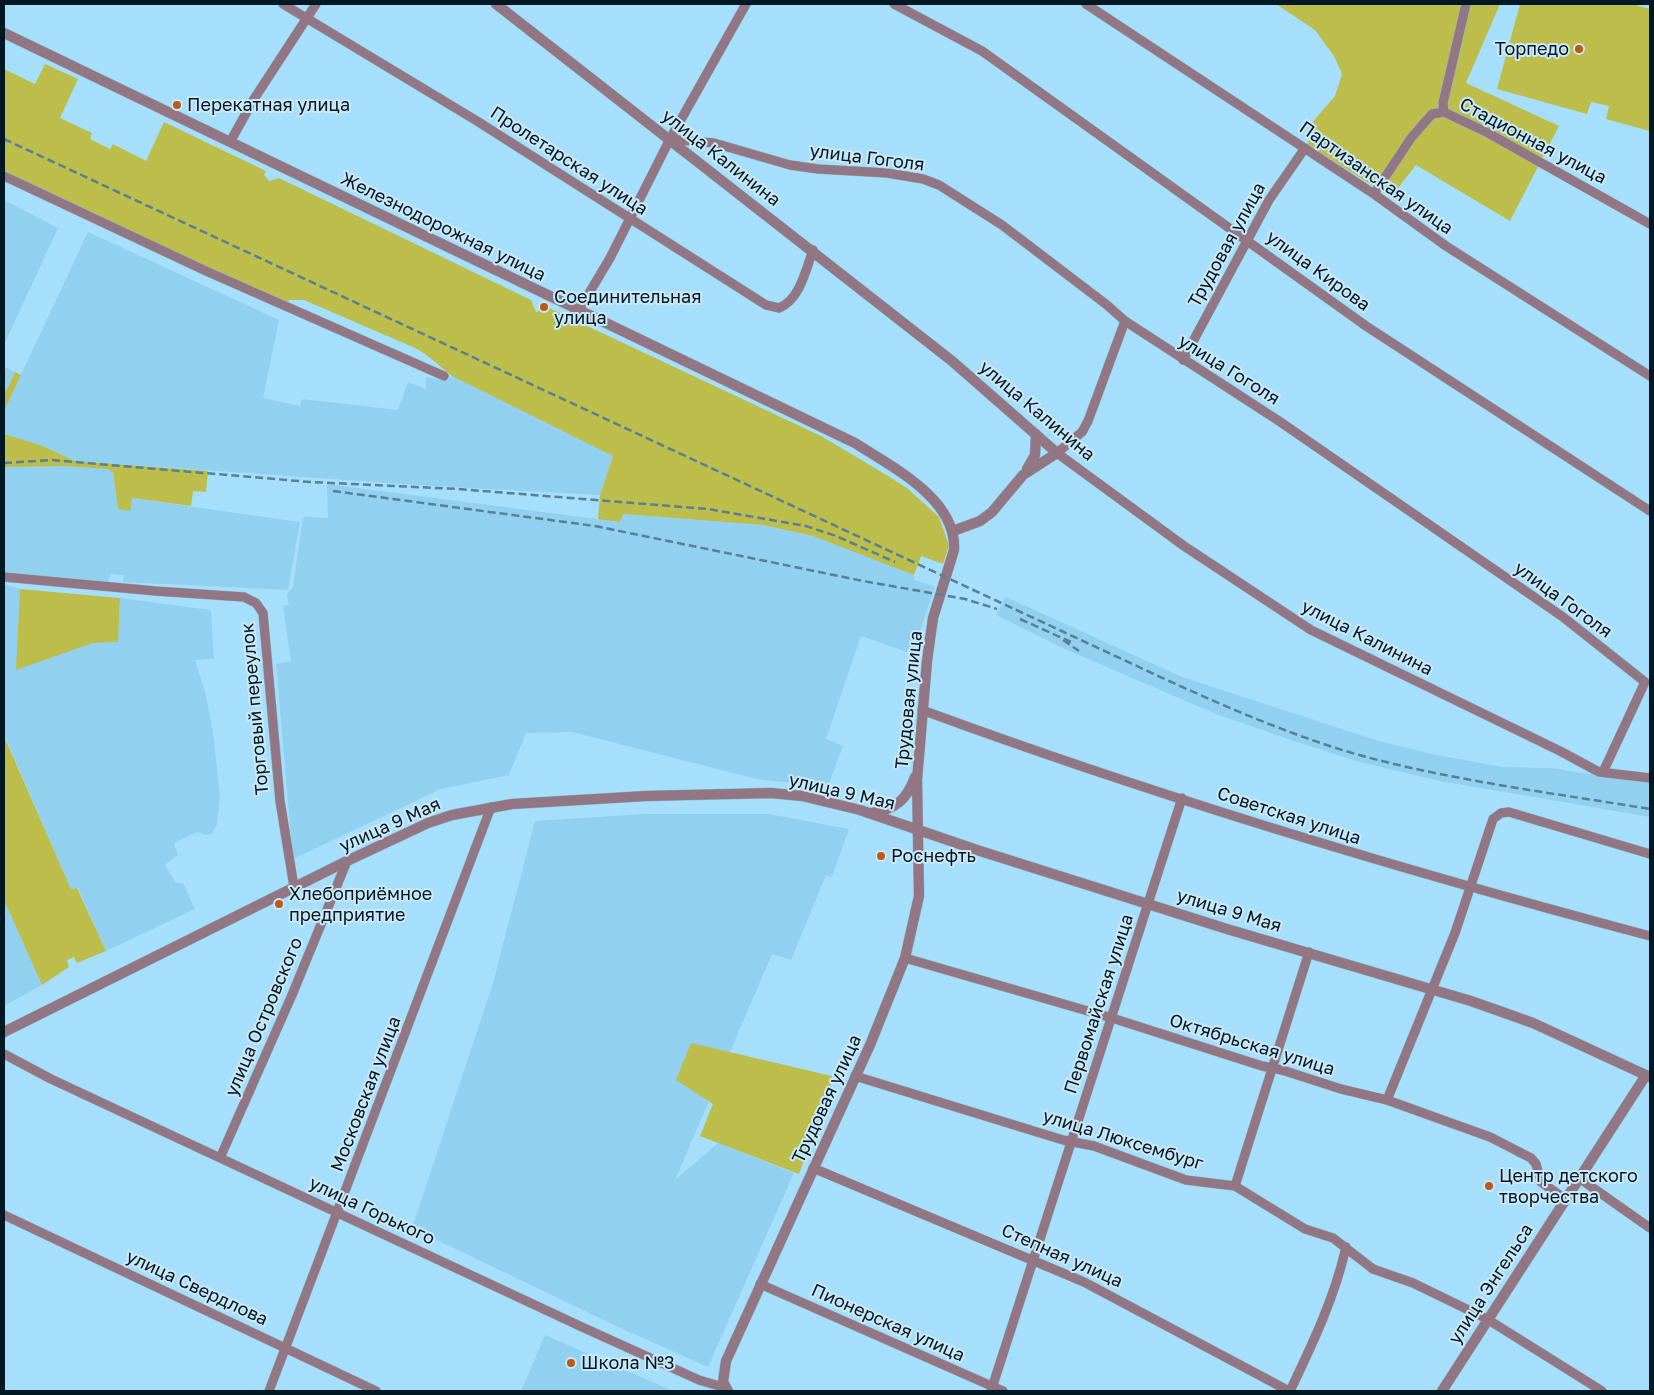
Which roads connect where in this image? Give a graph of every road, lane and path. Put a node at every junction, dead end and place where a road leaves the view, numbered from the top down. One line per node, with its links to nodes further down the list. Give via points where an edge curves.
1 (283, 4): 8 (street, Пролетарская улица)
2 (316, 4): 8 (street)
3 (496, 4): 11 (street, улица Калинина)
4 (746, 4): 11 (street)
5 (894, 4): 18 (street, улица Кирова, via 982,51)
6 (1086, 4): 13 (street, Партизанская улица)
7 (1466, 4): 10 (street, via 1445,94)
8 (306, 19): 12 (street); 16 (street, Пролетарская улица, via 477,121)
9 (4, 33): 12 (street, Железнодорожная улица)
10 (1444, 112): 15 (street, Стадионная улица, via 1432,114 1411,138); 17 (street, Стадионная улица, via 1488,133)
11 (670, 139): 16 (street); 19 (street, улица Калинина); 21 (street, улица Гоголя, via 714,143 790,165 887,173 939,185 1002,225)
12 (230, 142): 20 (street, Железнодорожная улица)
13 (1305, 148): 15 (street, Партизанская улица); 18 (street, Трудовая улица)
14 (4, 176): 23 (street, via 206,271)
15 (1374, 194): 24 (street, Партизанская улица, via 1446,246)
16 (630, 219): 19 (street, Пролетарская улица, via 773,307 784,306 793,298); 20 (street)
17 (1650, 224)
18 (1246, 239): 22 (street, Трудовая улица); 28 (street, улица Кирова, via 1366,326)
19 (813, 250): 25 (street, улица Калинина, via 952,361)
20 (578, 310): 29 (street, Железнодорожная улица, via 855,443 934,500 949,519)
21 (1124, 321): 22 (street, улица Гоголя); 26 (street, via 1088,421 1082,432)
22 (1183, 360): 33 (street, улица Гоголя, via 1279,421 1562,617 1645,682)
23 (444, 376)
24 (1650, 376)
25 (1036, 434): 26 (street, улица Калинина); 27 (street, via 1035,455)
26 (1058, 453): 27 (street); 33 (street, улица Калинина, via 1184,546 1311,630 1560,751 1594,771)
27 (1023, 475): 29 (street, via 992,512 980,521)
28 (1650, 511)
29 (953, 531): 31 (street, Трудовая улица, via 954,550 931,632)
30 (4, 577): 41 (street, Торговый переулок, via 244,597 260,607 280,801)
31 (922, 710): 32 (street, Трудовая улица); 35 (street, Советская улица, via 1016,745)
32 (918, 769): 37 (street, via 907,795 899,804); 38 (street, Трудовая улица)
33 (1603, 772): 34 (street)
34 (1650, 778)
35 (1182, 798): 42 (street, Советская улица, via 1338,850); 43 (street, Первомайская улица)
36 (491, 807): 37 (street, улица 9 Мая, via 646,796 771,793 810,798); 40 (street, улица 9 Мая, via 428,823); 61 (street, Московская улица)
37 (872, 814): 38 (street, улица 9 Мая)
38 (917, 828): 43 (street, улица 9 Мая); 46 (street, Трудовая улица, via 919,896)
39 (1650, 854): 42 (street, via 1509,812 1501,813 1493,819)
40 (347, 861): 41 (street, улица 9 Мая); 56 (street, улица Островского, via 292,996)
41 (294, 887): 49 (street, улица 9 Мая)
42 (1470, 888): 44 (street, Советская улица); 47 (street, via 1455,933)
43 (1148, 903): 45 (street, улица 9 Мая); 48 (street, Первомайская улица)
44 (1650, 936)
45 (1309, 952): 47 (street, улица 9 Мая); 51 (street)
46 (905, 958): 48 (street, Октябрьская улица); 53 (street, Трудовая улица)
47 (1430, 989): 52 (street, улица 9 Мая, via 1533,1023); 54 (street)
48 (1112, 1018): 51 (street, Октябрьская улица); 55 (street, Первомайская улица)
49 (4, 1032)
50 (4, 1054): 56 (street, улица Горького)
51 (1273, 1068): 54 (street, Октябрьская улица); 59 (street)
52 (1649, 1073): 58 (street, улица Энгельса)
53 (855, 1076): 55 (street, улица Люксембург); 57 (street, Трудовая улица)
54 (1387, 1100): 60 (street, Октябрьская улица, via 1490,1137 1524,1154 1536,1164 1540,1182)
55 (1071, 1141): 59 (street, улица Люксембург, via 1094,1146 1186,1180); 65 (street, Первомайская улица)
56 (220, 1158): 61 (street, улица Горького)
57 (813, 1168): 65 (street, Степная улица); 66 (street, Трудовая улица)
58 (1579, 1178): 60 (street, улица Энгельса); 63 (street)
59 (1235, 1186): 64 (street, улица Люксембург, via 1305,1229 1333,1238)
60 (1565, 1199): 67 (street, улица Энгельса)
61 (339, 1212): 68 (street, Московская улица); 70 (street, улица Горького, via 591,1331)
62 (4, 1215): 68 (street, улица Свердлова)
63 (1650, 1228)
64 (1346, 1247): 67 (street, улица Люксембург, via 1372,1270 1414,1282); 74 (street, via 1325,1314)
65 (1033, 1260): 69 (street, Первомайская улица); 74 (street, Степная улица, via 1113,1296)
66 (760, 1284): 69 (street, Пионерская улица); 70 (street, Трудовая улица, via 722,1373)
67 (1487, 1319): 75 (street, улица Энгельса); 76 (street, улица Люксембург)
68 (286, 1348): 71 (street, Московская улица); 72 (street, улица Свердлова)
69 (992, 1389): 73 (street, Пионерская улица)
70 (727, 1390)
71 (269, 1391)
72 (376, 1391)
73 (1003, 1391)
74 (1289, 1391)
75 (1442, 1391)
76 (1602, 1391)

